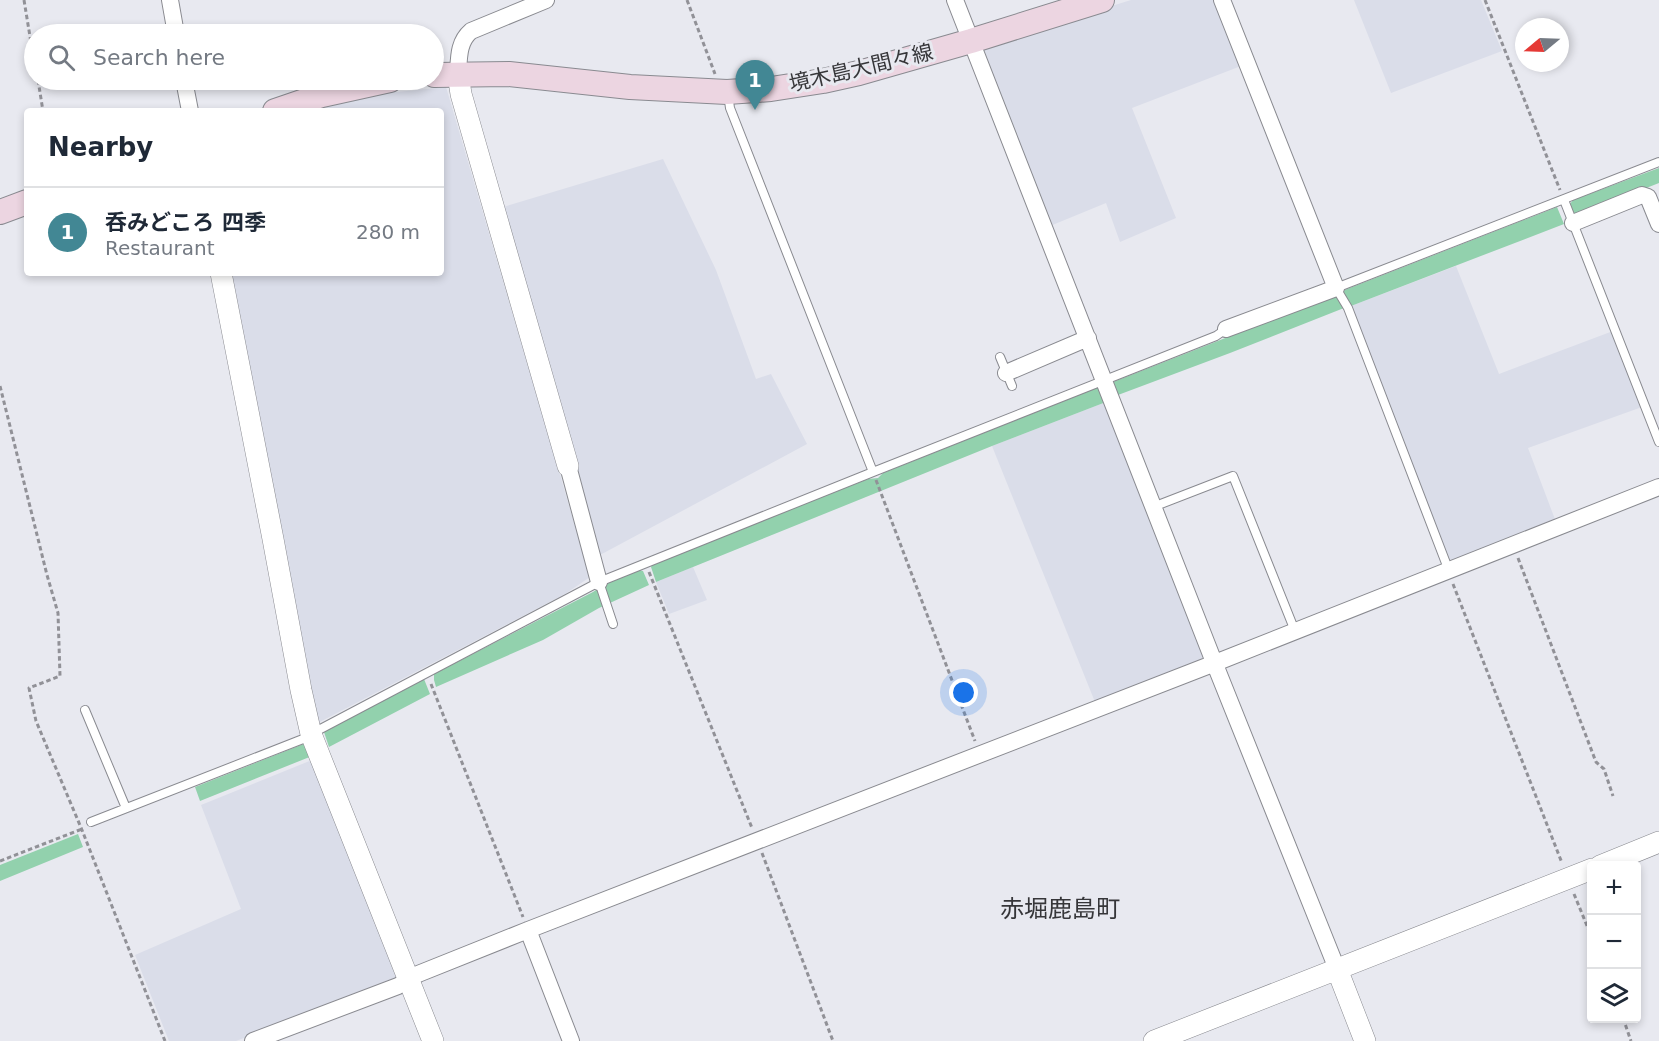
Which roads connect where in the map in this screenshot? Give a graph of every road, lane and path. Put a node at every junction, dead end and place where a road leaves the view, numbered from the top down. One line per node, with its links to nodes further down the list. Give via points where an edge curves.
1 (24, 0): 9 (path)
2 (170, 0): 10 (street)
3 (546, 0): 12 (street, via 471,31 459,51)
4 (687, 0): 17 (path)
5 (955, 0): 11 (street)
6 (1102, 0): 11 (main road, 境木島大間々線)
7 (1222, 0): 28 (street)
8 (1485, 0): 22 (path)
9 (28, 24)
10 (174, 24)
11 (971, 41): 17 (main road, 境木島大間々線, via 823,81); 30 (street)
12 (458, 74): 13 (main road, 境木島大間々線); 17 (main road, 境木島大間々線, via 509,74 630,87); 35 (street)
13 (444, 75)
14 (40, 90): 18 (path)
15 (186, 90): 19 (street)
16 (345, 90): 20 (main road)
17 (721, 91): 36 (lane)
18 (43, 108)
19 (189, 108)
20 (283, 108)
21 (1659, 162): 22 (lane)
22 (1564, 200): 25 (lane); 28 (lane)
23 (24, 203): 24 (main road)
24 (0, 212)
25 (1573, 223): 26 (street, via 1642,195 1648,196); 34 (lane)
26 (1659, 224)
27 (222, 276): 48 (street)
28 (1336, 288): 29 (street); 41 (lane, via 1348,308)
29 (1226, 329): 32 (lane)
30 (1088, 338): 31 (street); 32 (street)
31 (1006, 372)
32 (1104, 380): 36 (lane); 38 (street)
33 (0, 386): 53 (path, via 58,613 60,676 29,688 30,697 36,721)
34 (1659, 442)
35 (568, 466): 42 (street)
36 (873, 472): 40 (lane); 49 (path)
37 (1659, 487): 39 (street)
38 (1154, 507): 44 (lane, via 1233,476); 45 (street)
39 (1513, 545): 41 (street); 50 (path, via 1596,762 1604,769)
40 (645, 562): 42 (lane); 54 (path)
41 (1449, 571): 44 (street); 59 (path)
42 (599, 582): 43 (lane); 46 (lane)
43 (613, 624)
44 (1295, 631): 45 (street)
45 (1215, 663): 49 (street); 62 (street)
46 (427, 674): 48 (lane); 61 (path)
47 (85, 710): 51 (lane)
48 (311, 734): 51 (lane); 63 (street)
49 (980, 753): 54 (street)
50 (1613, 796)
51 (126, 808): 52 (lane)
52 (91, 822): 53 (path)
53 (82, 830): 56 (path); 65 (path)
54 (758, 841): 61 (street); 69 (path)
55 (1659, 842): 57 (street)
56 (0, 861)
57 (1612, 861)
58 (1587, 871): 59 (street)
59 (1568, 878): 60 (path); 62 (street)
60 (1587, 926)
61 (528, 930): 63 (street); 68 (street)
62 (1336, 969): 70 (street); 71 (street)
63 (409, 980): 66 (street); 67 (street)
64 (1625, 1023): 72 (path)
65 (165, 1041)
66 (253, 1041)
67 (433, 1041)
68 (571, 1041)
69 (833, 1041)
70 (1154, 1041)
71 (1365, 1041)
72 (1631, 1041)

